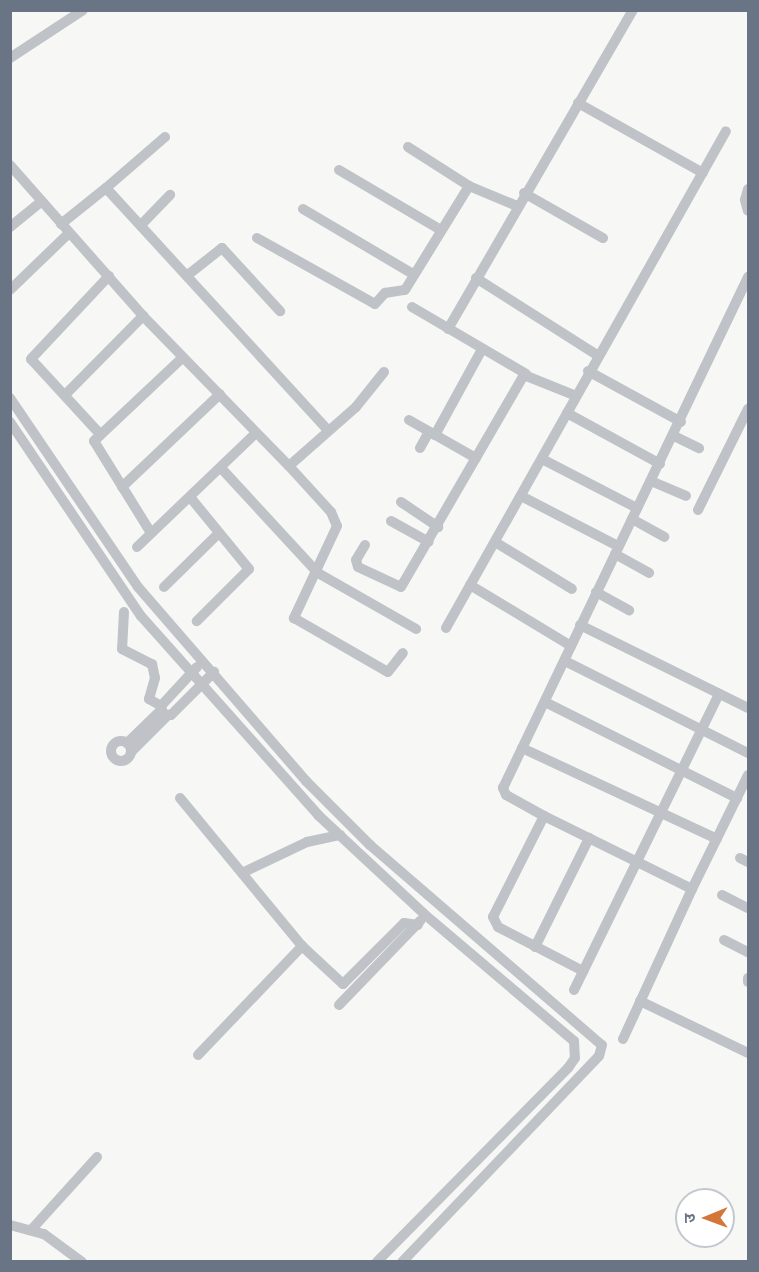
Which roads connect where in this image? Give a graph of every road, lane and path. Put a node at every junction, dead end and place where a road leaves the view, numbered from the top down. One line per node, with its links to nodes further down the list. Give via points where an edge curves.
1 (83, 10): 3 (street)
2 (633, 10): 4 (street)
3 (11, 57)
4 (578, 103): 10 (street); 14 (street)
5 (726, 131): 10 (street)
6 (165, 138): 12 (street)
7 (408, 147): 11 (street)
8 (10, 165): 16 (street)
9 (339, 170): 23 (street)
10 (703, 173): 38 (street)
11 (469, 186): 17 (street); 23 (street)
12 (106, 188): 20 (street); 21 (street)
13 (748, 189): 19 (street)
14 (524, 193): 17 (street); 26 (street)
15 (170, 195): 21 (street)
16 (42, 201): 20 (street); 22 (street)
17 (517, 206): 31 (street)
18 (303, 209): 28 (street)
19 (748, 211)
20 (61, 224): 24 (street)
21 (141, 225): 27 (street)
22 (10, 227)
23 (439, 229): 28 (street)
24 (69, 233): 29 (street); 32 (street)
25 (258, 238): 28 (street, via 371,305 385,293 403,292)
26 (603, 238)
27 (189, 274): 34 (street, via 222,249); 52 (street)
28 (413, 274)
29 (109, 276): 35 (street); 43 (street, via 33,354 33,365)
30 (748, 277): 51 (street)
31 (476, 278): 36 (street); 38 (street)
32 (10, 290)
33 (412, 307): 36 (street)
34 (280, 311)
35 (144, 316): 39 (street); 43 (street)
36 (448, 329): 37 (street)
37 (482, 349): 42 (street); 55 (street)
38 (597, 355): 40 (street)
39 (183, 357): 44 (street); 53 (street)
40 (588, 371): 45 (street); 51 (street)
41 (384, 372): 52 (street, via 356,406)
42 (526, 374): 45 (street); 59 (street)
43 (66, 394): 53 (street)
44 (220, 394): 54 (street); 65 (street)
45 (574, 396): 48 (street)
46 (10, 398): 97 (street, via 138,586)
47 (748, 409): 71 (street)
48 (567, 413): 60 (street); 61 (street)
49 (409, 420): 55 (street)
50 (10, 422): 99 (street, via 127,596)
51 (681, 422): 56 (street)
52 (327, 429): 62 (street)
53 (99, 433): 65 (street, via 96,448)
54 (256, 433): 62 (street); 63 (street)
55 (432, 434): 57 (street); 59 (street)
56 (674, 436): 58 (street); 61 (street)
57 (420, 448)
58 (699, 448)
59 (476, 458): 74 (street)
60 (542, 459): 66 (street); 70 (street)
61 (660, 464): 64 (street)
62 (289, 466): 83 (street, via 336,519)
63 (221, 468): 68 (street); 83 (street)
64 (651, 481): 67 (street); 70 (street)
65 (122, 487): 75 (street)
66 (521, 496): 79 (street); 82 (street)
67 (686, 496)
68 (190, 497): 75 (street); 76 (street)
69 (401, 502): 74 (street)
70 (637, 508): 72 (street)
71 (698, 510)
72 (632, 519): 77 (street); 82 (street)
73 (392, 521): 78 (street)
74 (438, 527): 78 (street)
75 (151, 533): 81 (street)
76 (219, 533): 86 (street); 91 (street, via 249,569)
77 (664, 537)
78 (429, 542): 80 (street, via 398,588 356,565)
79 (495, 542): 85 (street); 87 (street)
80 (365, 545)
81 (137, 547)
82 (616, 550): 84 (street); 88 (street)
83 (318, 573): 94 (street); 96 (street, via 294,618 388,672)
84 (649, 573)
85 (470, 585): 93 (street); 95 (street)
86 (164, 586)
87 (572, 589)
88 (596, 592): 89 (street); 92 (street)
89 (629, 610)
90 (124, 612): 105 (street, via 122,649 152,664 155,678 149,699)
91 (197, 621)
92 (580, 625): 95 (street); 102 (street)
93 (446, 628)
94 (416, 629)
95 (571, 645): 98 (street)
96 (403, 653)
97 (204, 660): 99 (street); 100 (street)
98 (565, 661): 103 (street); 106 (street)
99 (192, 672): 101 (street); 105 (street)
100 (214, 672): 101 (street); 114 (street)
101 (202, 684): 105 (street); 116 (street)
102 (719, 694): 104 (street); 106 (street)
103 (545, 702): 108 (street); 110 (street)
104 (748, 708)
105 (163, 711): 107 (street)
106 (702, 729): 109 (street); 110 (street)
107 (129, 747)
108 (522, 748): 115 (street); 117 (street, via 504,792)
109 (748, 753)
110 (682, 770): 113 (street); 115 (street)
111 (748, 775): 113 (street)
112 (180, 798): 122 (street)
113 (737, 798): 120 (street)
114 (328, 805): 116 (street); 125 (street)
115 (661, 812): 120 (street); 121 (street)
116 (318, 814): 118 (street)
117 (543, 816): 119 (street); 131 (street, via 493,917 498,927)
118 (340, 835): 122 (street, via 308,842); 127 (street)
119 (589, 838): 121 (street); 131 (street)
120 (717, 839): 123 (street)
121 (637, 861): 123 (street); 133 (street)
122 (242, 873): 130 (street)
123 (692, 889): 135 (street)
124 (722, 895): 126 (street)
125 (434, 901): 127 (street); 137 (street)
126 (748, 908)
127 (423, 913): 128 (street); 138 (street)
128 (418, 925): 130 (street, via 404,923 343,984); 136 (street)
129 (724, 940): 132 (street)
130 (302, 946): 141 (street)
131 (535, 946): 133 (street)
132 (748, 952)
133 (583, 971): 134 (street)
134 (574, 990)
135 (640, 1001): 139 (street); 140 (street)
136 (339, 1005)
137 (564, 1010): 138 (street); 146 (street, via 598,1038 602,1046 599,1056)
138 (557, 1024): 143 (street, via 576,1048 568,1068)
139 (623, 1039)
140 (748, 1053)
141 (198, 1055)
142 (97, 1157): 145 (street)
143 (421, 1218): 146 (street); 148 (street)
144 (10, 1225): 145 (street)
145 (32, 1229): 147 (street)
146 (432, 1229): 149 (street)
147 (82, 1262)
148 (377, 1262)
149 (402, 1262)

